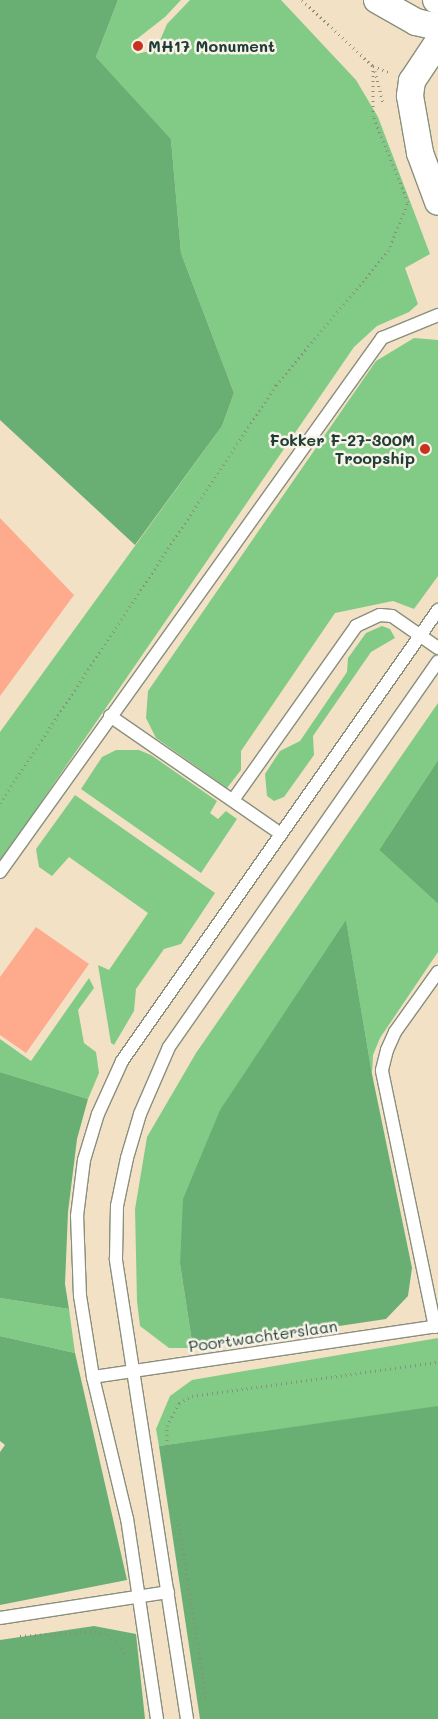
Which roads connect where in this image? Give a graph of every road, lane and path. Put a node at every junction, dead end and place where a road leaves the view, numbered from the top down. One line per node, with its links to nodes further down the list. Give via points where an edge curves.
1 (302, 0): 13 (path, via 373,66 373,116 408,202 388,251 276,385)
2 (377, 0): 3 (street, via 416,22)
3 (438, 27)
4 (438, 42): 5 (street, via 412,81 410,96 420,154)
5 (438, 202)
6 (438, 315): 11 (lane, via 382,338)
7 (438, 610): 8 (lane)
8 (420, 635): 9 (lane); 12 (lane, via 392,616 380,615 356,626); 14 (lane)
9 (438, 648)
10 (438, 661): 19 (lane, via 169,1047 140,1114 117,1206 116,1258)
11 (110, 716): 12 (lane); 15 (lane)
12 (233, 800): 14 (lane)
13 (0, 803)
14 (281, 834): 20 (lane, via 122,1061 98,1114 84,1160 77,1216 80,1296)
15 (0, 872)
16 (438, 972): 17 (lane, via 395,1032 382,1070)
17 (436, 1326): 19 (lane, Poortwachterslaan)
18 (438, 1362): 21 (path, via 192,1396 179,1403 167,1426)
19 (133, 1371): 20 (lane, Poortwachterslaan); 23 (lane)
20 (93, 1377): 24 (lane, via 127,1519)
21 (168, 1458)
22 (177, 1516): 28 (path, via 206,1697)
23 (168, 1592): 24 (lane); 28 (lane)
24 (139, 1597): 25 (lane); 29 (lane)
25 (0, 1618)
26 (18, 1636): 27 (path, via 95,1631 108,1634 119,1644)
27 (129, 1662)
28 (184, 1700): 30 (lane)
29 (157, 1719)
30 (188, 1719)

